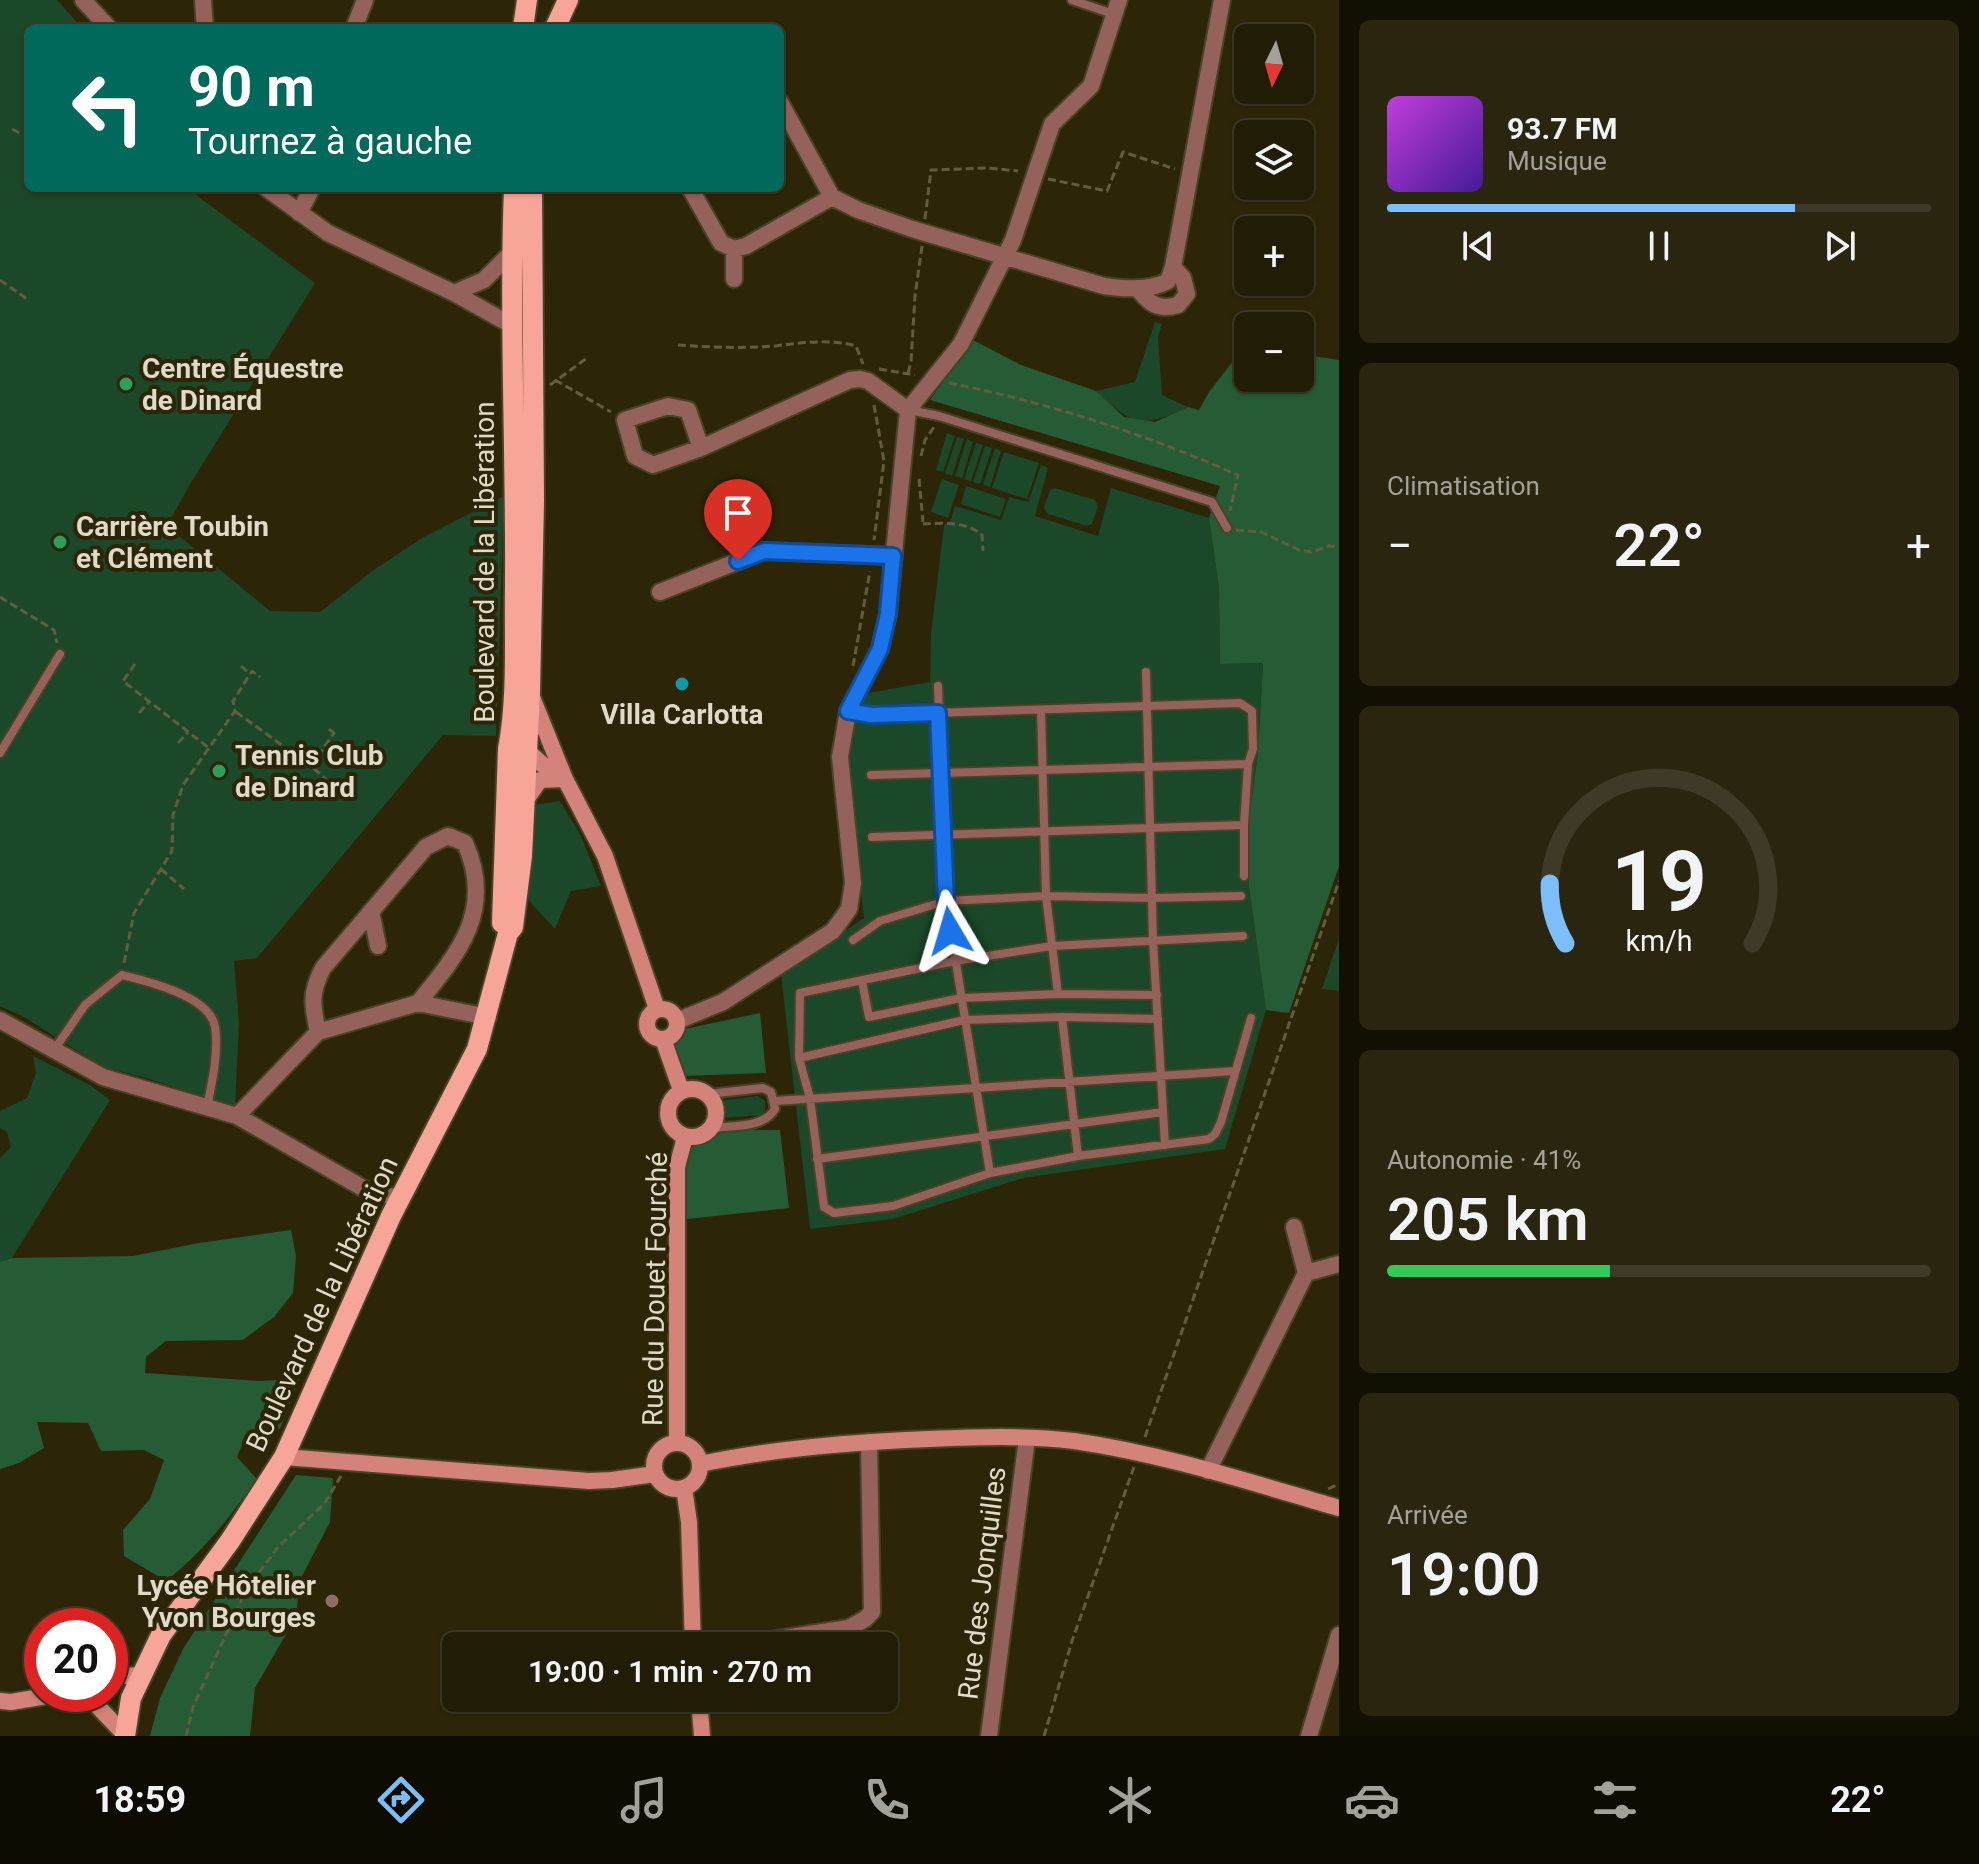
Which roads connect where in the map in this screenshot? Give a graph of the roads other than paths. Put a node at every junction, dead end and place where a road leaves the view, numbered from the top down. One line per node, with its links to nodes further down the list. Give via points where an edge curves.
1 (83, 0): 9 (street)
2 (203, 0): 10 (street)
3 (365, 0): 11 (street)
4 (527, 0): 12 (main road)
5 (568, 0): 13 (main road)
6 (1072, 0): 8 (lane)
7 (1222, 0): 25 (street)
8 (1118, 8): 24 (street, via 1091,86 1052,124)
9 (105, 24)
10 (205, 24)
11 (356, 24)
12 (524, 24)
13 (557, 24)
14 (784, 109): 20 (street)
15 (271, 192): 21 (street)
16 (310, 192): 21 (street)
17 (514, 192): 23 (main road, Boulevard de la Libération)
18 (532, 192): 38 (main road, Boulevard de la Libération)
19 (692, 192): 22 (street, via 721,243)
20 (832, 197): 22 (street); 24 (street, via 912,229)
21 (299, 213): 28 (street, via 328,233)
22 (734, 249): 26 (street)
23 (512, 252): 28 (street, via 484,280); 29 (main road, Boulevard de la Libération)
24 (1006, 257): 27 (street, via 1104,286); 30 (street, via 961,344)
25 (1173, 267): 27 (street, via 1168,281); 27 (street, via 1186,286 1187,294 1178,305 1157,307)
26 (734, 279)
27 (1137, 288)
28 (454, 293): 29 (street)
29 (513, 326): 43 (main road, Boulevard de la Libération)
30 (908, 410): 31 (street, via 868,381 850,380); 32 (lane, via 1212,502); 33 (street)
31 (701, 448): 31 (street, via 653,465 635,456 625,420 668,406 688,410)
32 (1227, 528)
33 (893, 556): 34 (street, via 764,551); 41 (street, via 880,649)
34 (660, 592)
35 (60, 654): 45 (lane)
36 (1146, 672): 39 (lane)
37 (938, 686): 42 (lane)
38 (530, 692): 44 (main road, Boulevard de la Libération); 51 (main road)
39 (1146, 706): 40 (lane); 46 (lane, via 1240,703 1252,711); 47 (lane)
40 (1041, 710): 42 (lane); 48 (lane)
41 (848, 711): 42 (lane); 83 (street, via 840,757 853,883 849,909 833,931 723,1002)
42 (938, 713): 49 (lane)
43 (511, 729): 44 (main road); 64 (main road, Boulevard de la Libération, via 502,927)
44 (526, 750): 51 (main road); 52 (main road, Boulevard de la Libération)
45 (0, 753)
46 (1248, 764): 47 (lane); 53 (lane)
47 (1147, 766): 48 (lane); 54 (lane)
48 (1041, 770): 49 (lane); 55 (lane)
49 (940, 772): 50 (lane); 56 (lane)
50 (871, 775)
51 (565, 779): 52 (main road, via 540,780); 76 (main road, via 605,856)
52 (524, 802): 64 (main road, Boulevard de la Libération, via 518,894)
53 (1244, 825): 54 (lane); 58 (lane)
54 (1150, 828): 55 (lane); 61 (lane)
55 (1044, 830): 56 (lane); 59 (lane)
56 (943, 835): 57 (lane); 62 (lane)
57 (872, 837)
58 (1244, 876)
59 (1046, 896): 61 (lane); 62 (lane); 69 (lane)
60 (1241, 896): 61 (lane)
61 (1152, 898): 67 (lane)
62 (946, 901): 66 (lane, via 880,921); 70 (lane)
63 (371, 911): 68 (street); 75 (street, via 449,828 465,843 476,883 473,918 457,955); 84 (street, via 323,968 313,988)
64 (508, 933): 77 (main road, Boulevard de la Libération)
65 (1243, 936): 67 (lane)
66 (853, 940)
67 (1153, 941): 69 (lane); 73 (lane)
68 (378, 946)
69 (1052, 946): 70 (lane); 72 (lane)
70 (955, 961): 71 (lane); 74 (lane)
71 (862, 981): 74 (lane, via 869,1017); 87 (lane, via 800,993)
72 (1058, 994): 73 (lane); 74 (lane)
73 (1157, 995): 80 (lane)
74 (961, 998): 82 (lane)
75 (418, 1003): 77 (street); 84 (street)
76 (657, 1009): 83 (main road, via 672,1012); 85 (main road, via 646,1026 651,1035)
77 (488, 1017): 107 (main road, Boulevard de la Libération, via 477,1049)
78 (1062, 1017): 80 (lane); 82 (lane); 90 (lane)
79 (1251, 1018): 88 (lane)
80 (1158, 1019): 89 (lane)
81 (0, 1020): 86 (street)
82 (964, 1020): 87 (lane); 91 (lane)
83 (677, 1021): 85 (main road, via 672,1035)
84 (318, 1032): 98 (street)
85 (663, 1039): 92 (main road)
86 (53, 1051): 96 (street, via 103,1077); 96 (lane, via 85,1005 122,975 153,982 199,1003 215,1024)
87 (799, 1058): 94 (lane)
88 (1235, 1071): 89 (lane); 103 (lane, via 1215,1134)
89 (1161, 1075): 90 (lane); 97 (lane)
90 (1069, 1080): 91 (lane); 99 (lane)
91 (975, 1087): 94 (lane); 102 (lane)
92 (681, 1090): 93 (main road); 101 (main road, via 669,1102 667,1114 674,1130)
93 (708, 1094): 95 (lane, via 763,1088); 100 (main road, via 716,1109)
94 (810, 1098): 95 (lane); 105 (lane)
95 (775, 1101): 100 (lane, via 773,1114 759,1123)
96 (207, 1108): 98 (street)
97 (1163, 1112): 99 (lane); 103 (lane)
98 (237, 1116): 107 (street, via 368,1191 378,1205)
99 (1074, 1123): 102 (lane); 104 (lane)
100 (712, 1128): 101 (main road, via 702,1136)
101 (685, 1137): 113 (main road, Rue du Douet Fourché, via 677,1167)
102 (983, 1137): 105 (lane); 106 (lane)
103 (1165, 1145): 104 (lane)
104 (1078, 1156): 106 (lane)
105 (817, 1159): 106 (lane, via 824,1207 834,1213 893,1206)
106 (990, 1173)
107 (395, 1208): 114 (main road, Boulevard de la Libération)
108 (1294, 1227): 110 (street)
109 (1339, 1264): 110 (street)
110 (1306, 1273): 116 (street)
111 (1027, 1438): 112 (main road); 116 (main road, via 1074,1441); 133 (street, Rue des Jonquilles)
112 (869, 1442): 115 (main road); 121 (street, via 872,1612 849,1628)
113 (677, 1443): 115 (main road, via 695,1452); 117 (main road, via 658,1453)
114 (284, 1457): 117 (main road, via 589,1481); 123 (main road, Boulevard de la Libération, via 161,1635)
115 (700, 1464): 118 (main road, via 696,1479)
116 (1208, 1471): 119 (main road)
117 (655, 1474): 118 (main road, via 664,1485)
118 (684, 1488): 120 (main road)
119 (1337, 1504)
120 (693, 1632)
121 (823, 1632)
122 (1339, 1635): 134 (street)
123 (140, 1675): 124 (main road); 131 (main road, Boulevard de la Libération)
124 (128, 1676)
125 (24, 1689): 126 (main road)
126 (0, 1694)
127 (24, 1700): 128 (main road)
128 (0, 1701)
129 (103, 1712): 131 (main road)
130 (700, 1712): 132 (main road)
131 (125, 1735)
132 (702, 1736)
133 (989, 1736)
134 (1309, 1736)

